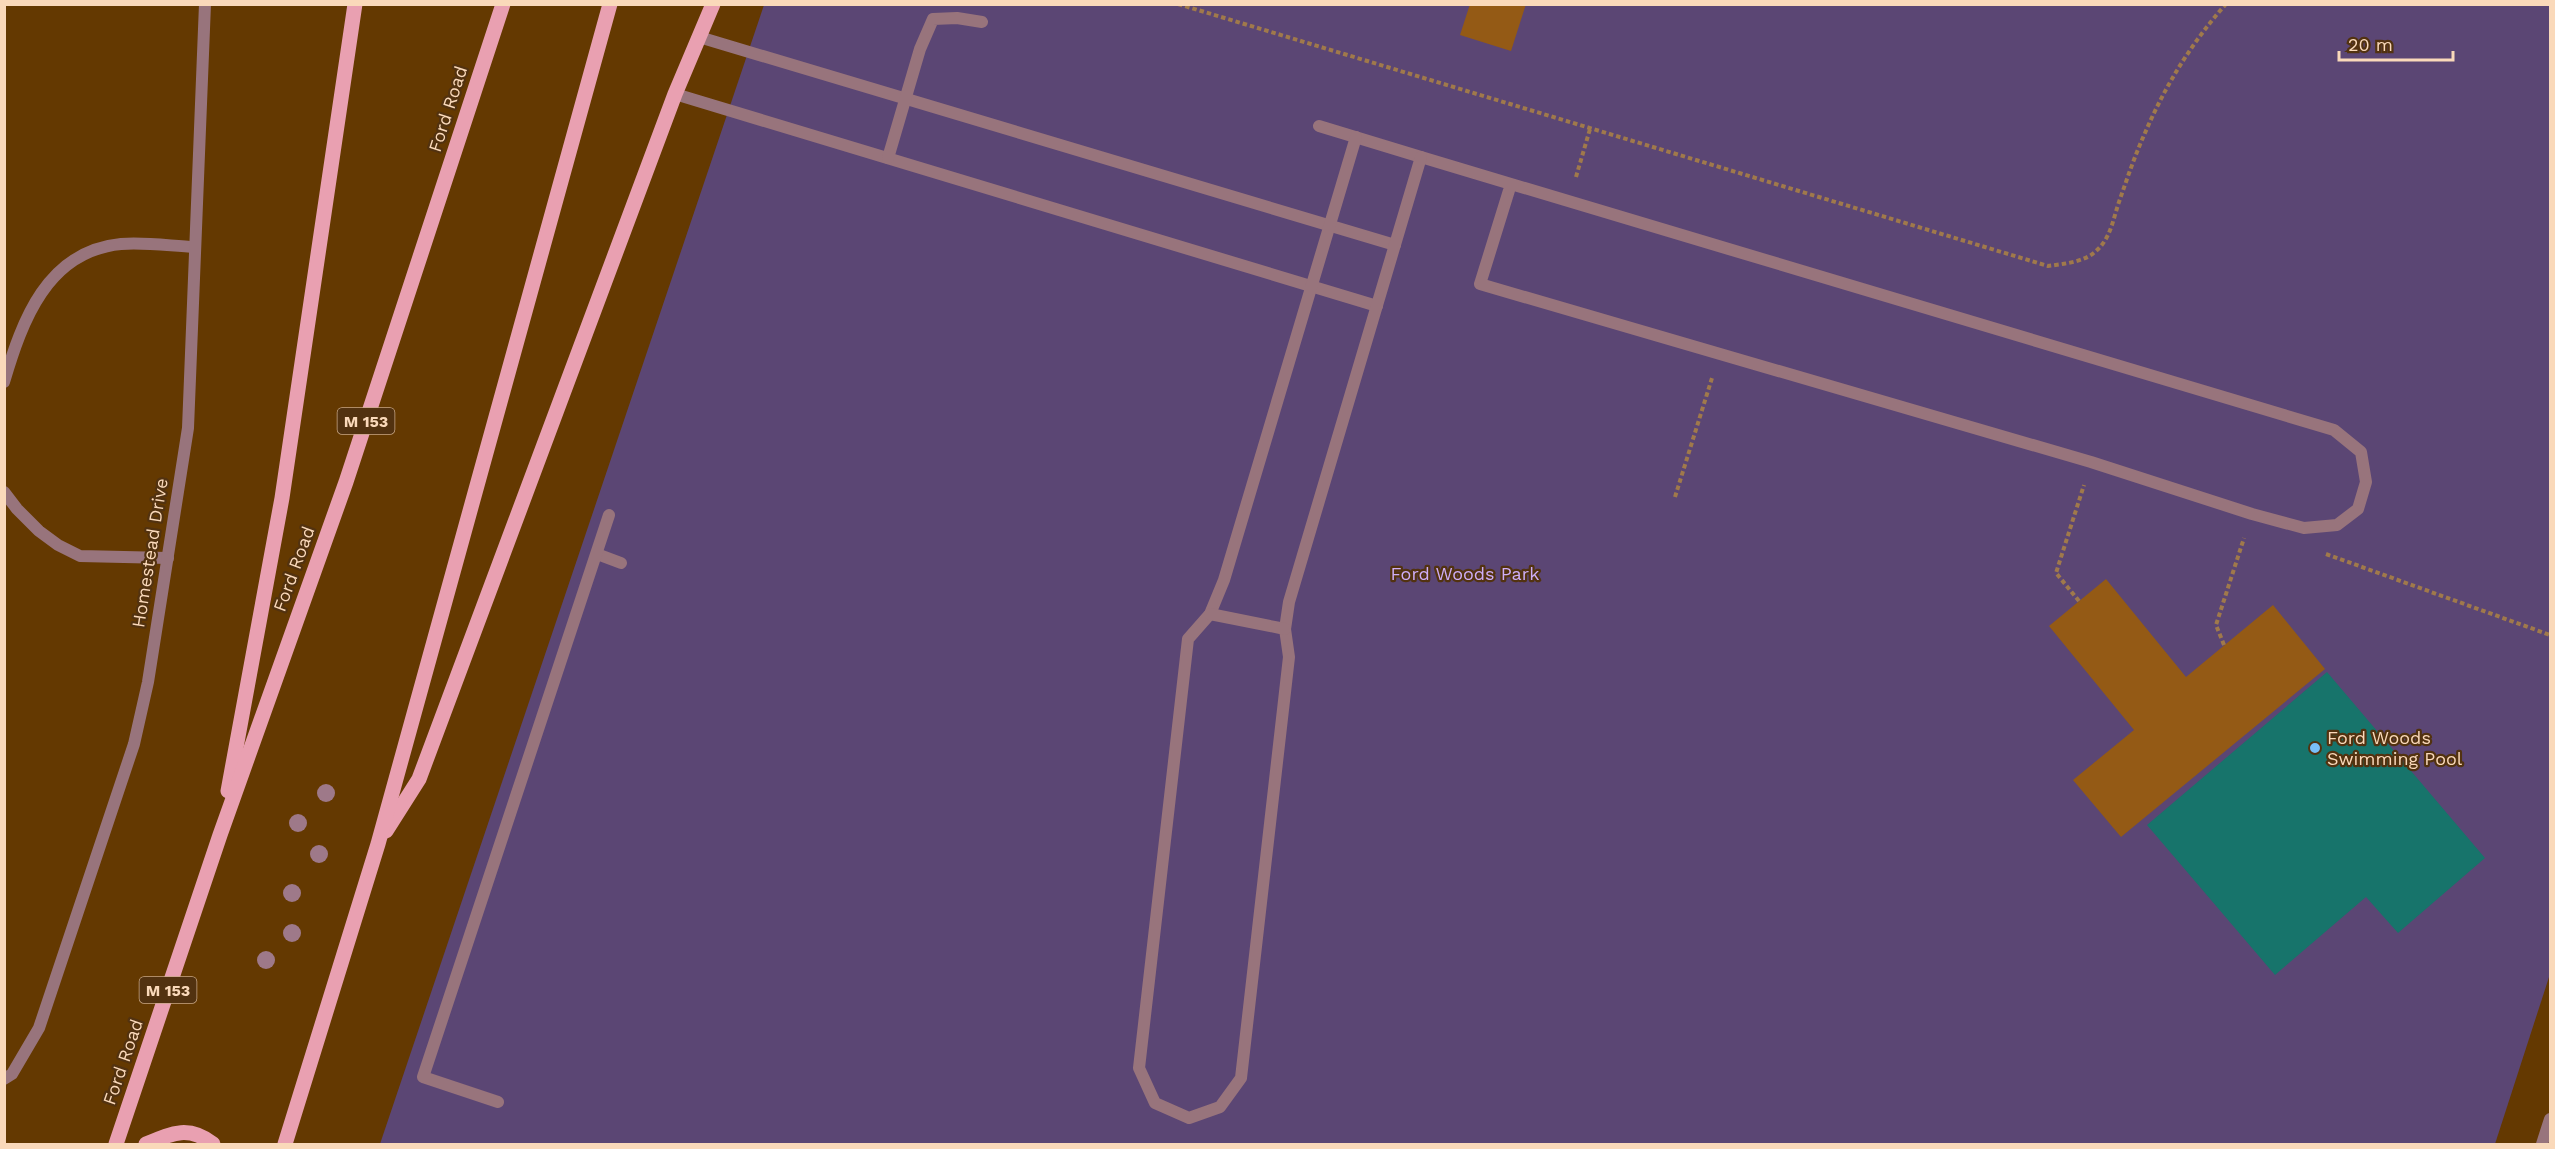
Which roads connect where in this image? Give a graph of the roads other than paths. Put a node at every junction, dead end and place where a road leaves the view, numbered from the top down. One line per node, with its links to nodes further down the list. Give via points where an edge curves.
1 (204, 4): 17 (street, Homestead Drive)
2 (355, 4): 28 (main road, via 282,498)
3 (503, 4): 28 (main road, Ford Road / M 153, via 346,483)
4 (610, 4): 29 (main road)
5 (713, 4): 7 (main road)
6 (982, 22): 9 (street, via 933,19)
7 (699, 37): 8 (main road); 9 (street)
8 (675, 94): 13 (street); 29 (main road, via 420,780)
9 (906, 99): 13 (street); 15 (street)
10 (1319, 126): 11 (street)
11 (1356, 137): 12 (street); 15 (street)
12 (1421, 157): 14 (street); 16 (street)
13 (888, 158): 18 (street)
14 (1511, 184): 14 (street, via 1480,284 2304,528 2337,525 2358,509 2366,482 2361,452 2334,430)
15 (1330, 225): 16 (street); 18 (street)
16 (1395, 245): 19 (street)
17 (195, 247): 20 (street, via 122,244 93,250 61,269 36,298 17,339); 24 (street, Homestead Drive, via 188,428)
18 (1312, 286): 19 (street); 26 (street)
19 (1377, 306): 27 (street, via 1289,603)
20 (4, 382)
21 (4, 492): 24 (street, via 39,531 80,555)
22 (609, 515): 23 (street)
23 (597, 554): 25 (street); 31 (street, via 423,1077)
24 (168, 558): 30 (street, Homestead Drive, via 134,744 39,1028 12,1074)
25 (621, 564)
26 (1210, 614): 27 (street); 27 (street, via 1188,639 1139,1068 1155,1103 1189,1118 1220,1107 1241,1078 1289,657)
27 (1285, 629)
28 (220, 835): 33 (main road, Ford Road / M 153)
29 (378, 844): 36 (main road)
30 (4, 1079)
31 (498, 1102)
32 (2550, 1119): 37 (street)
33 (116, 1144)
34 (146, 1144): 35 (main road, via 175,1132 201,1134)
35 (213, 1144)
36 (285, 1144)
37 (2542, 1144)

